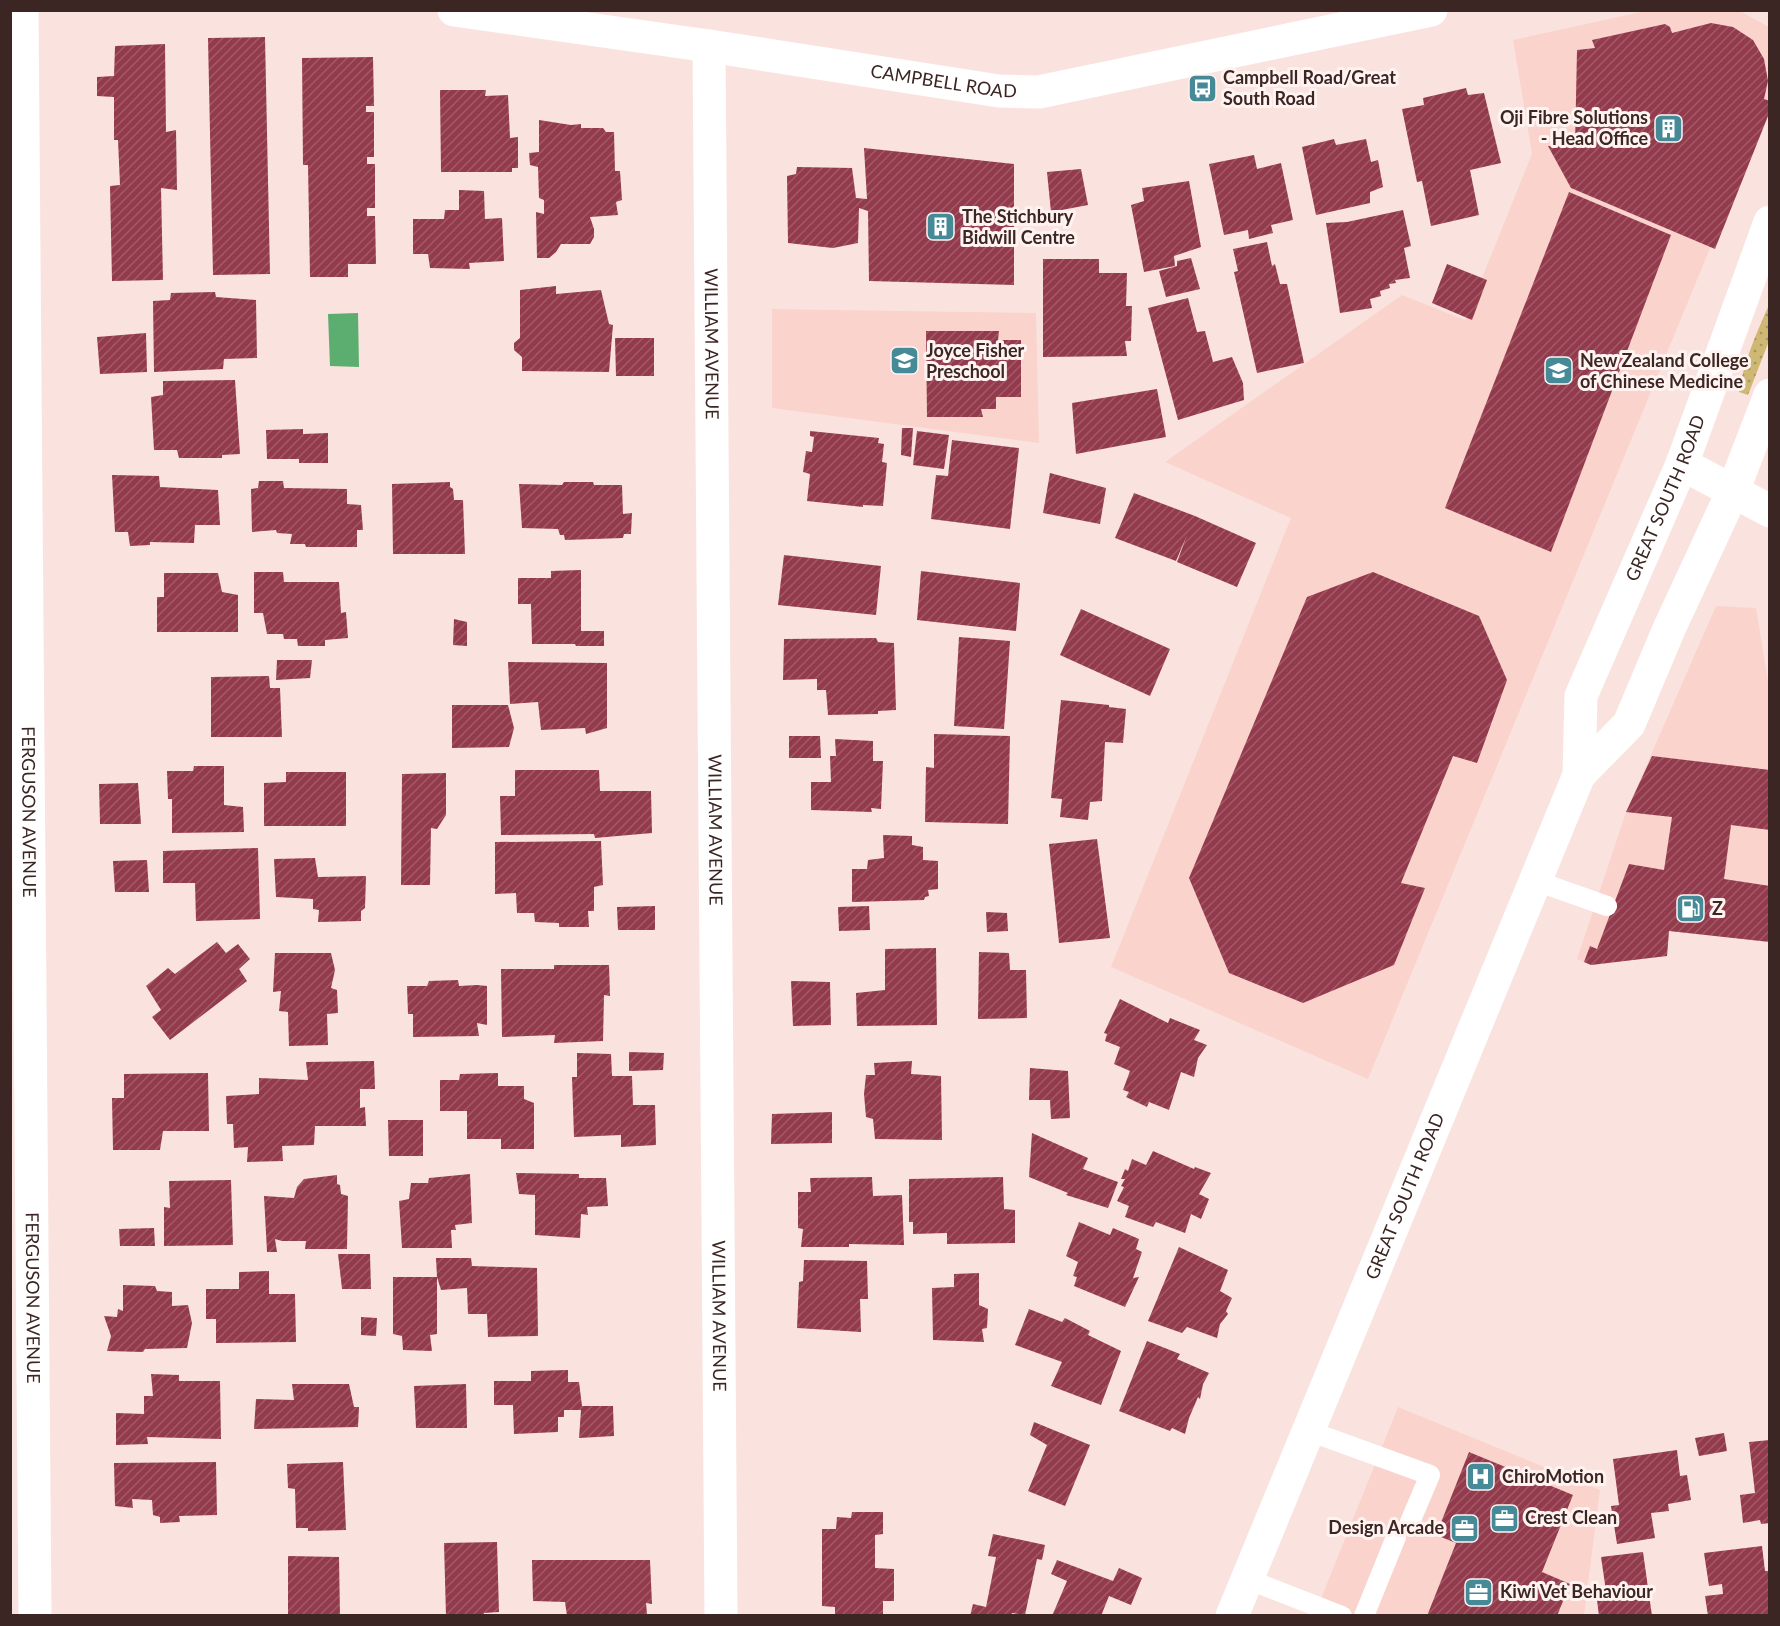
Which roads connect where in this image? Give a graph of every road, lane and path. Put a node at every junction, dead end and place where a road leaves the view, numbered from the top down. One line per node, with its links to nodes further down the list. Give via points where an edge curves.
1 (22, 10): 17 (street, FERGUSON AVENUE)
2 (454, 10): 4 (street, CAMPBELL ROAD)
3 (1431, 10): 4 (street, CAMPBELL ROAD, via 1039,92 999,91)
4 (709, 46): 18 (street, WILLIAM AVENUE)
5 (1770, 222): 7 (street, GREAT SOUTH ROAD)
6 (1770, 394): 8 (street, GREAT SOUTH ROAD)
7 (1682, 464): 8 (street); 10 (street, GREAT SOUTH ROAD, via 1581,696)
8 (1733, 491): 9 (street); 10 (street, GREAT SOUTH ROAD, via 1629,723)
9 (1770, 511)
10 (1579, 775): 11 (street, GREAT SOUTH ROAD)
11 (1536, 881): 12 (lane); 13 (street, GREAT SOUTH ROAD)
12 (1607, 906)
13 (1309, 1431): 14 (lane, via 1430,1475); 16 (street, GREAT SOUTH ROAD)
14 (1410, 1522)
15 (1396, 1538): 21 (lane)
16 (1247, 1579): 19 (street, GREAT SOUTH ROAD); 20 (lane)
17 (35, 1616)
18 (721, 1616)
19 (1232, 1616)
20 (1342, 1616)
21 (1364, 1616)

